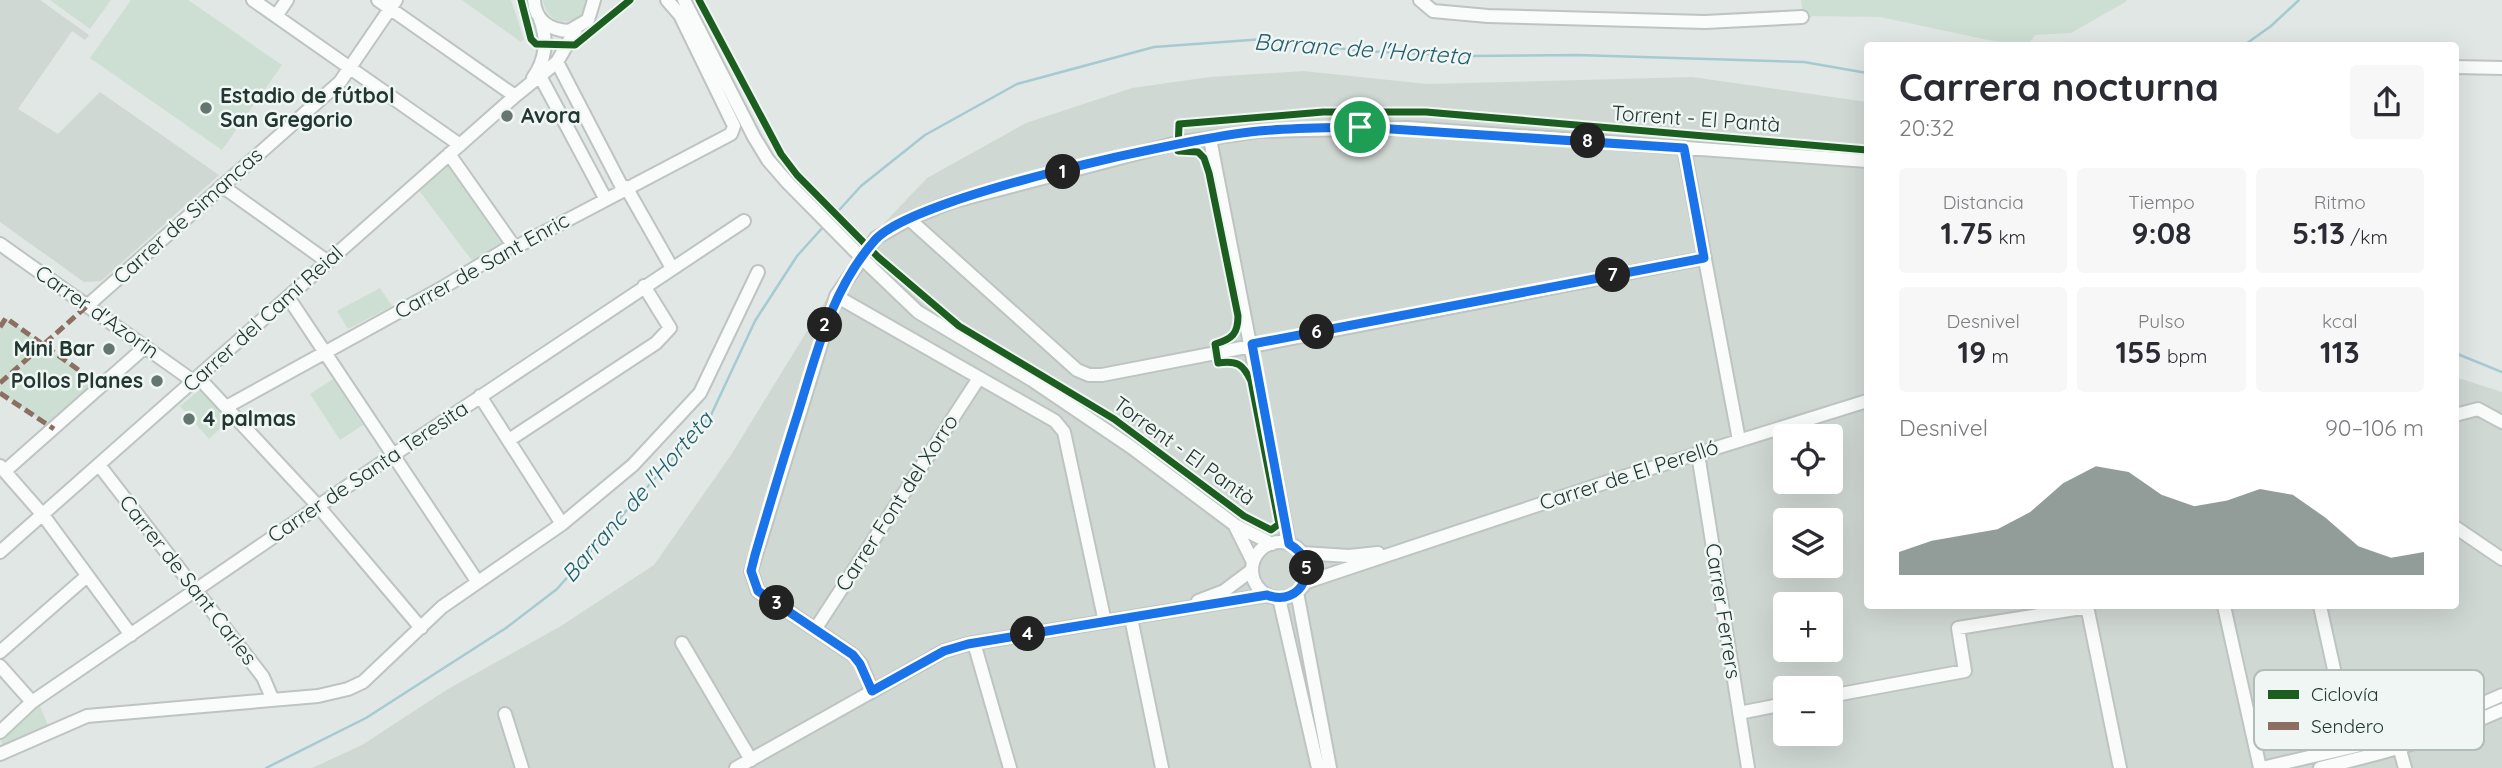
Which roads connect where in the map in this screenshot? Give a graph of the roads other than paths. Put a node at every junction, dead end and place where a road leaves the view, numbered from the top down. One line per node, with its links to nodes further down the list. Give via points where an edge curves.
1 (253, 0): 10 (street)
2 (286, 0): 10 (street)
3 (378, 0): 9 (street)
4 (534, 0): 12 (street, Carrer del Camí Reial)
5 (594, 0): 13 (street, Carrer del Camí Reial, via 592,14)
6 (667, 0): 27 (street, Carrer de Sant Enric, via 680,15 734,126 731,134)
7 (1420, 1): 11 (street, via 1433,11 1488,16 1705,22)
8 (684, 3): 60 (street, bridge, via 768,160 918,312 1065,402)
9 (393, 4): 16 (street, Carrer de Simancas); 20 (street)
10 (276, 16): 16 (street)
11 (1802, 17)
12 (540, 19): 13 (street, via 558,31); 19 (street, Carrer del Camí Reial, via 544,53)
13 (576, 29): 14 (street, Carrer del Camí Reial)
14 (557, 62): 18 (street, Carrer del Camí Reial); 27 (street)
15 (2459, 67): 17 (street)
16 (350, 68): 22 (street); 26 (street, Carrer de Simancas, via 340,82)
17 (2502, 68)
18 (540, 75): 19 (street, Carrer del Camí Reial); 28 (street)
19 (527, 86): 20 (street, Carrer del Camí Reial)
20 (515, 96): 22 (street, Carrer del Camí Reial)
21 (1210, 139): 23 (street, via 1259,131 1360,127); 29 (street, via 1177,143 951,202); 41 (street)
22 (460, 145): 24 (street, Carrer del Camí Reial)
23 (1684, 148): 25 (street); 33 (street)
24 (449, 154): 31 (street); 34 (street, Carrer del Camí Reial)
25 (1864, 161)
26 (222, 186): 34 (street); 40 (street, Carrer de Simancas)
27 (625, 188): 28 (street, Carrer de Sant Enric); 35 (street)
28 (605, 198): 31 (street, Carrer de Sant Enric)
29 (909, 219): 38 (street, via 876,238); 41 (street, via 1077,370 1089,375)
30 (744, 222): 35 (street, Carrer de Santa Teresita)
31 (513, 245): 43 (street, Carrer de Sant Enric)
32 (1, 247): 40 (street, Carrer d'Azorin)
33 (1704, 258): 41 (street); 52 (street)
34 (328, 262): 39 (street, Carrer del Camí Reial)
35 (672, 268): 37 (street, Carrer de Santa Teresita)
36 (758, 272): 59 (street, via 693,403 620,478)
37 (644, 286): 46 (street, Carrer de Santa Teresita); 51 (street, via 670,328 656,343)
38 (836, 296): 44 (street); 82 (street, via 751,571 758,591)
39 (288, 297): 43 (street); 45 (street, Carrer del Camí Reial)
40 (87, 306): 42 (street, Carrer d'Azorin)
41 (1252, 344): 63 (street)
42 (145, 347): 45 (street, Carrer d'Azorin); 56 (street)
43 (324, 354): 48 (street, Carrer de Sant Enric); 54 (street)
44 (979, 378): 80 (street, via 1055,421 1064,432); 82 (street, Carrer Font del Xorro)
45 (196, 379): 48 (street, Carrer d'Azorin); 55 (street, Carrer del Camí Reial)
46 (480, 397): 51 (street); 54 (street, Carrer de Santa Teresita)
47 (1864, 402): 52 (street, Carrer de El Perelló)
48 (228, 406): 57 (street, Carrer d'Azorin)
49 (2459, 414): 50 (street, via 2478,409)
50 (2502, 422)
51 (509, 440): 59 (street)
52 (1739, 440): 53 (street, Carrer de El Perelló)
53 (1698, 454): 65 (street, Carrer de El Perelló); 97 (street, Carrer Ferrers)
54 (393, 455): 57 (street, Carrer de Santa Teresita); 70 (street)
55 (99, 465): 58 (street, Carrer del Camí Reial); 72 (street, Carrer de Sant Carles)
56 (2, 468): 58 (street)
57 (318, 506): 72 (street, Carrer de Santa Teresita); 81 (street, Carrer d'Azorin)
58 (43, 515): 64 (street, Carrer del Camí Reial); 69 (street)
59 (562, 524): 70 (street)
60 (1235, 526): 62 (street); 68 (street)
61 (2459, 530): 67 (street)
62 (1272, 544): 63 (street); 68 (street)
63 (1289, 544): 66 (street)
64 (0, 552)
65 (1392, 552): 66 (street, Carrer de El Perelló, via 1349,556); 71 (street, Carrer de El Perelló)
66 (1302, 553): 71 (street, via 1307,568)
67 (2502, 559)
68 (1252, 566): 73 (street, via 1255,584); 74 (street, via 1224,591)
69 (87, 576): 83 (street); 86 (street)
70 (477, 581): 81 (street)
71 (1301, 588): 73 (street); 112 (street)
72 (195, 590): 83 (street, Carrer de Santa Teresita); 92 (street, Carrer de Sant Carles, via 263,677)
73 (1273, 597): 74 (street); 111 (street)
74 (1178, 609): 79 (street)
75 (2070, 609): 90 (street, via 1958,628 1965,671)
76 (2089, 609): 114 (street)
77 (2225, 609): 101 (street)
78 (2321, 609): 88 (street)
79 (1131, 618): 80 (street); 110 (street)
80 (1105, 622): 85 (street)
81 (421, 628): 92 (street, via 372,675 348,689)
82 (816, 628): 89 (street, via 853,655)
83 (131, 635): 93 (street, Carrer de Santa Teresita)
84 (682, 643): 106 (street)
85 (974, 643): 89 (street, via 944,651); 109 (street)
86 (0, 652)
87 (0, 666): 93 (street)
88 (2334, 670)
89 (872, 691): 106 (street)
90 (1843, 694)
91 (2502, 695): 94 (street)
92 (272, 698): 105 (street, via 87,716)
93 (32, 702): 100 (street, Carrer de Santa Teresita)
94 (2484, 703)
95 (1773, 706): 97 (street)
96 (2502, 710): 99 (street)
97 (1739, 713): 113 (street, Carrer Ferrers)
98 (505, 714): 107 (street)
99 (2484, 718)
100 (0, 732)
101 (2254, 737)
102 (2257, 750): 115 (street)
103 (2338, 750): 115 (street)
104 (2400, 750): 116 (street); 117 (street)
105 (0, 754)
106 (751, 760): 108 (street)
107 (522, 768)
108 (736, 768)
109 (1010, 768)
110 (1162, 768)
111 (1318, 768)
112 (1330, 768)
113 (1748, 768)
114 (2120, 768)
115 (2261, 768)
116 (2320, 768)
117 (2405, 768)

